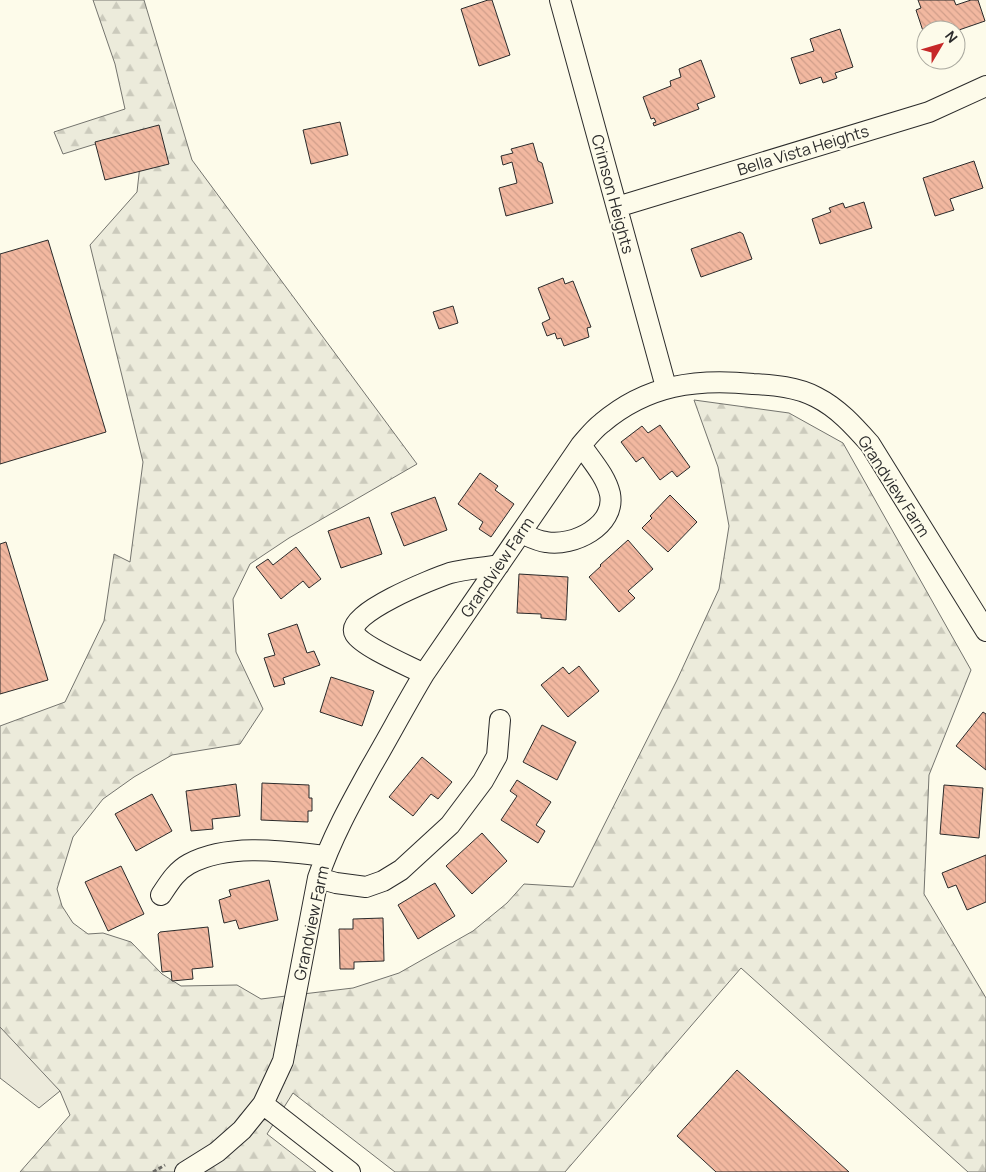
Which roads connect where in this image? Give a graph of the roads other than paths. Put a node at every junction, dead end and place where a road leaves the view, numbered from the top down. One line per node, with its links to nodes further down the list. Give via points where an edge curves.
1 (560, 0): 3 (street, Crimson Heights)
2 (986, 86): 3 (street, Bella Vista Heights, via 929,112)
3 (617, 207): 4 (street, Crimson Heights)
4 (666, 387): 5 (street, Grandview Farm, via 628,404 602,423); 8 (street, Grandview Farm, via 736,382 781,386 815,397 849,420 870,444)
5 (581, 445): 6 (street, Grandview Farm); 6 (street, via 610,493 609,510 603,522 586,534 562,542 545,542)
6 (521, 533): 7 (street, Grandview Farm)
7 (499, 565): 9 (street, Grandview Farm); 9 (street, via 450,573 408,590 357,620 355,634 367,644)
8 (986, 631)
9 (424, 674): 11 (street, Grandview Farm, via 348,808)
10 (500, 720): 12 (street, via 497,756 483,782 450,825 401,870 366,887)
11 (326, 856): 12 (street, Grandview Farm); 13 (street, via 278,850 204,858 188,865 172,878)
12 (318, 878): 14 (street, Grandview Farm, via 283,1061)
13 (161, 895)
14 (263, 1104): 15 (street, Grandview Farm, via 242,1130 217,1152); 16 (street)
15 (185, 1172)
16 (350, 1172)

